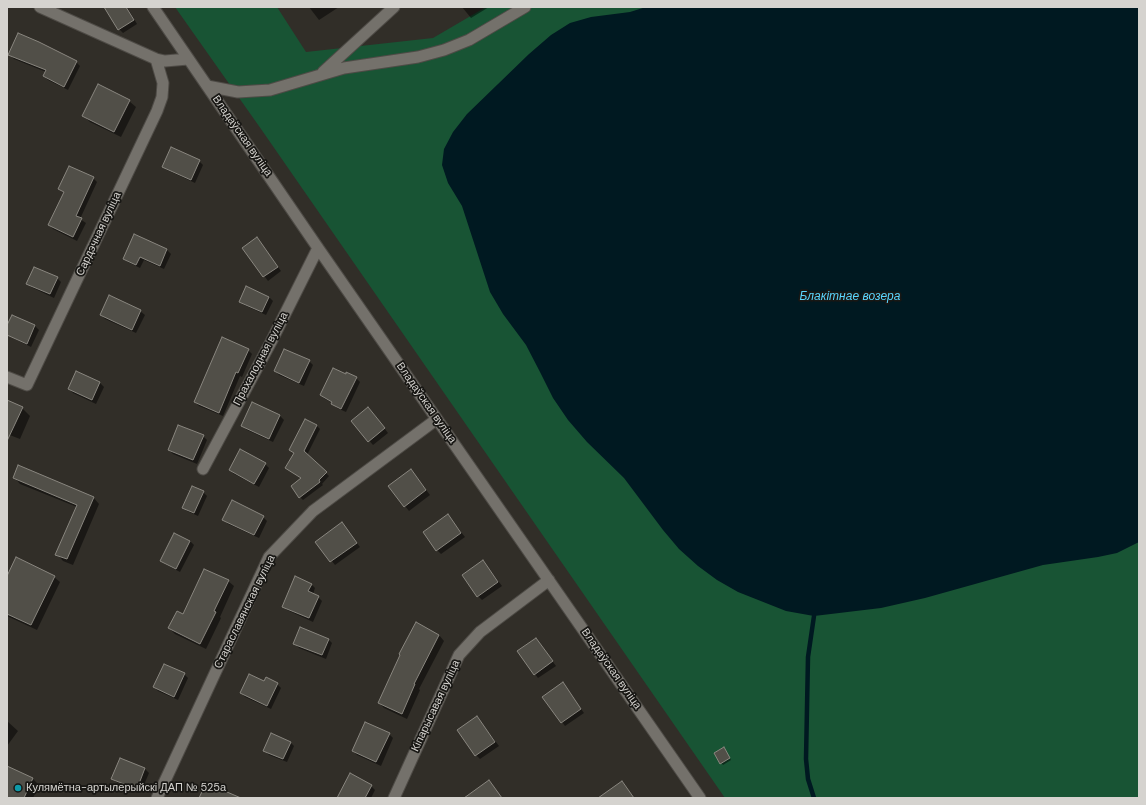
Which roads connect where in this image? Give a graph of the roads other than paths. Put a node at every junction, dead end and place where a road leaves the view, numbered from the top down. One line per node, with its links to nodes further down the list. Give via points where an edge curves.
1 (40, 7): 5 (street)
2 (153, 7): 6 (street, Владаўская вуліца)
3 (394, 7): 7 (street)
4 (525, 7): 7 (street, via 469,40 444,50)
5 (156, 59): 6 (street); 10 (street, Сардэчная вуліца, via 163,83 157,111 27,386)
6 (188, 59): 8 (street, Владаўская вуліца)
7 (321, 74): 8 (street, via 270,90 238,92)
8 (207, 86): 9 (street, Владаўская вуліца)
9 (318, 248): 11 (street, Владаўская вуліца); 12 (street, Прахалодная вуліца)
10 (7, 377)
11 (437, 419): 13 (street, Владаўская вуліца); 14 (street, Стараславянская вуліца, via 313,511 269,557)
12 (203, 469)
13 (549, 580): 15 (street, Кіпарысавая вуліца, via 480,632 459,655); 16 (street, Владаўская вуліца)
14 (157, 798)
15 (394, 798)
16 (700, 798)

